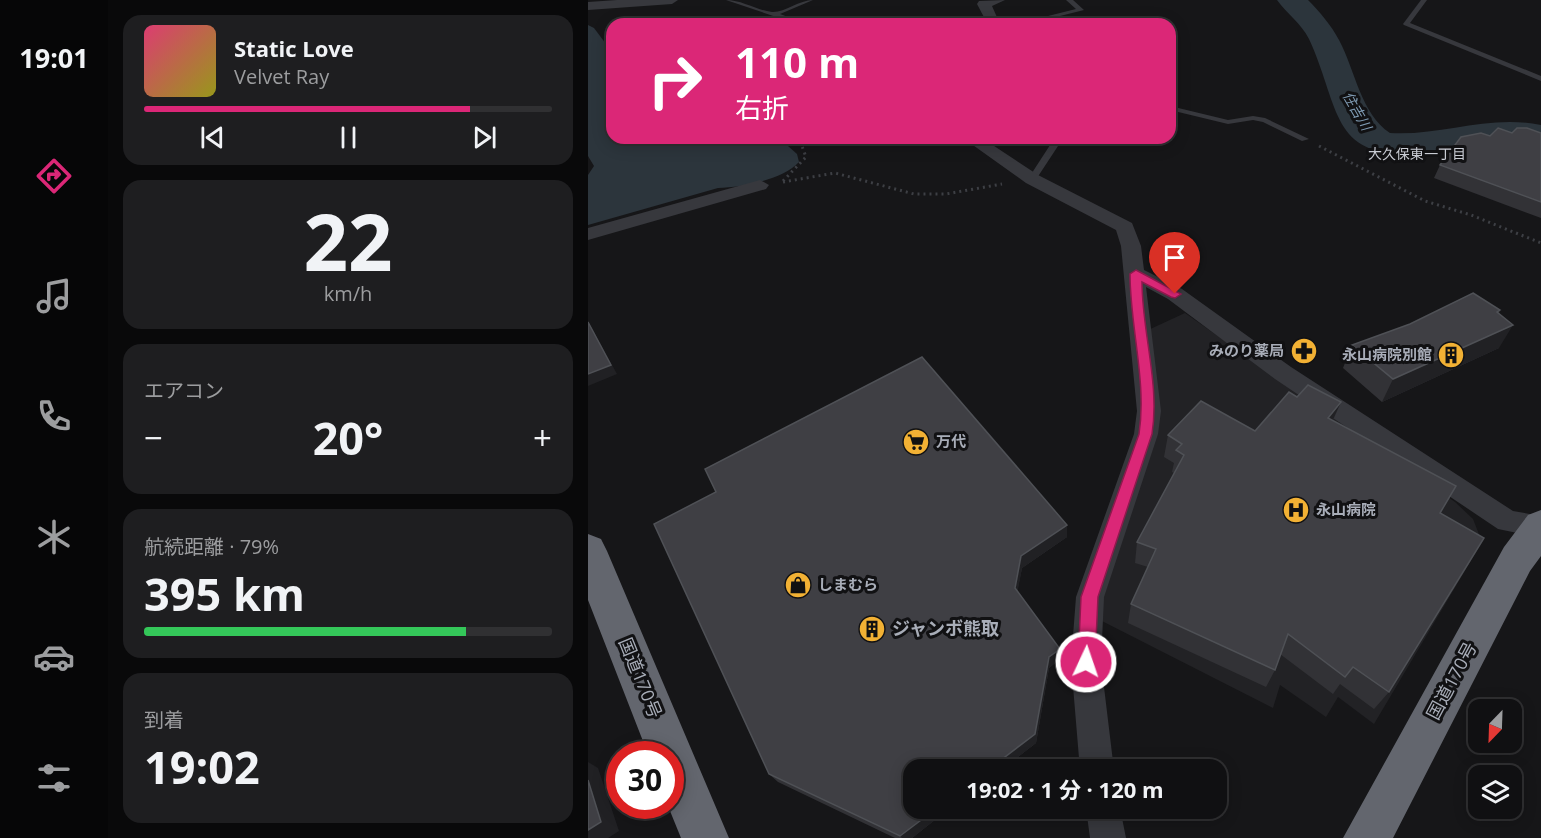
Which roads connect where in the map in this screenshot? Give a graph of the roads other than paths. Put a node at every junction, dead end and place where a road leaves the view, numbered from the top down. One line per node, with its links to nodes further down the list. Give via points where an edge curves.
1 (672, 0): 7 (street)
2 (729, 0): 10 (lane)
3 (810, 0): 10 (lane)
4 (999, 0): 8 (street)
5 (1069, 0): 13 (lane, via 1081,10)
6 (1424, 0): 14 (lane, via 1406,24)
7 (645, 1): 9 (street)
8 (982, 2): 12 (street)
9 (588, 6)
10 (775, 14): 11 (lane)
11 (787, 18)
12 (991, 18)
13 (1046, 18)
14 (1541, 79)
15 (1176, 109): 16 (lane, via 1228,122 1265,120)
16 (1305, 139)
17 (980, 144): 19 (street)
18 (1055, 144): 19 (lane)
19 (1032, 179): 22 (street, via 1125,227)
20 (760, 185): 21 (street)
21 (588, 234)
22 (1136, 274): 23 (street, via 1175,294 1283,373 1507,521); 25 (street, via 1136,308 1149,411 1146,434 1090,597 1086,662)
23 (1541, 527): 29 (highway, 国道170号, via 1517,560)
24 (588, 551): 27 (highway, 国道170号)
25 (1096, 759)
26 (1105, 819): 28 (street)
27 (705, 838)
28 (1108, 838)
29 (1367, 838)

